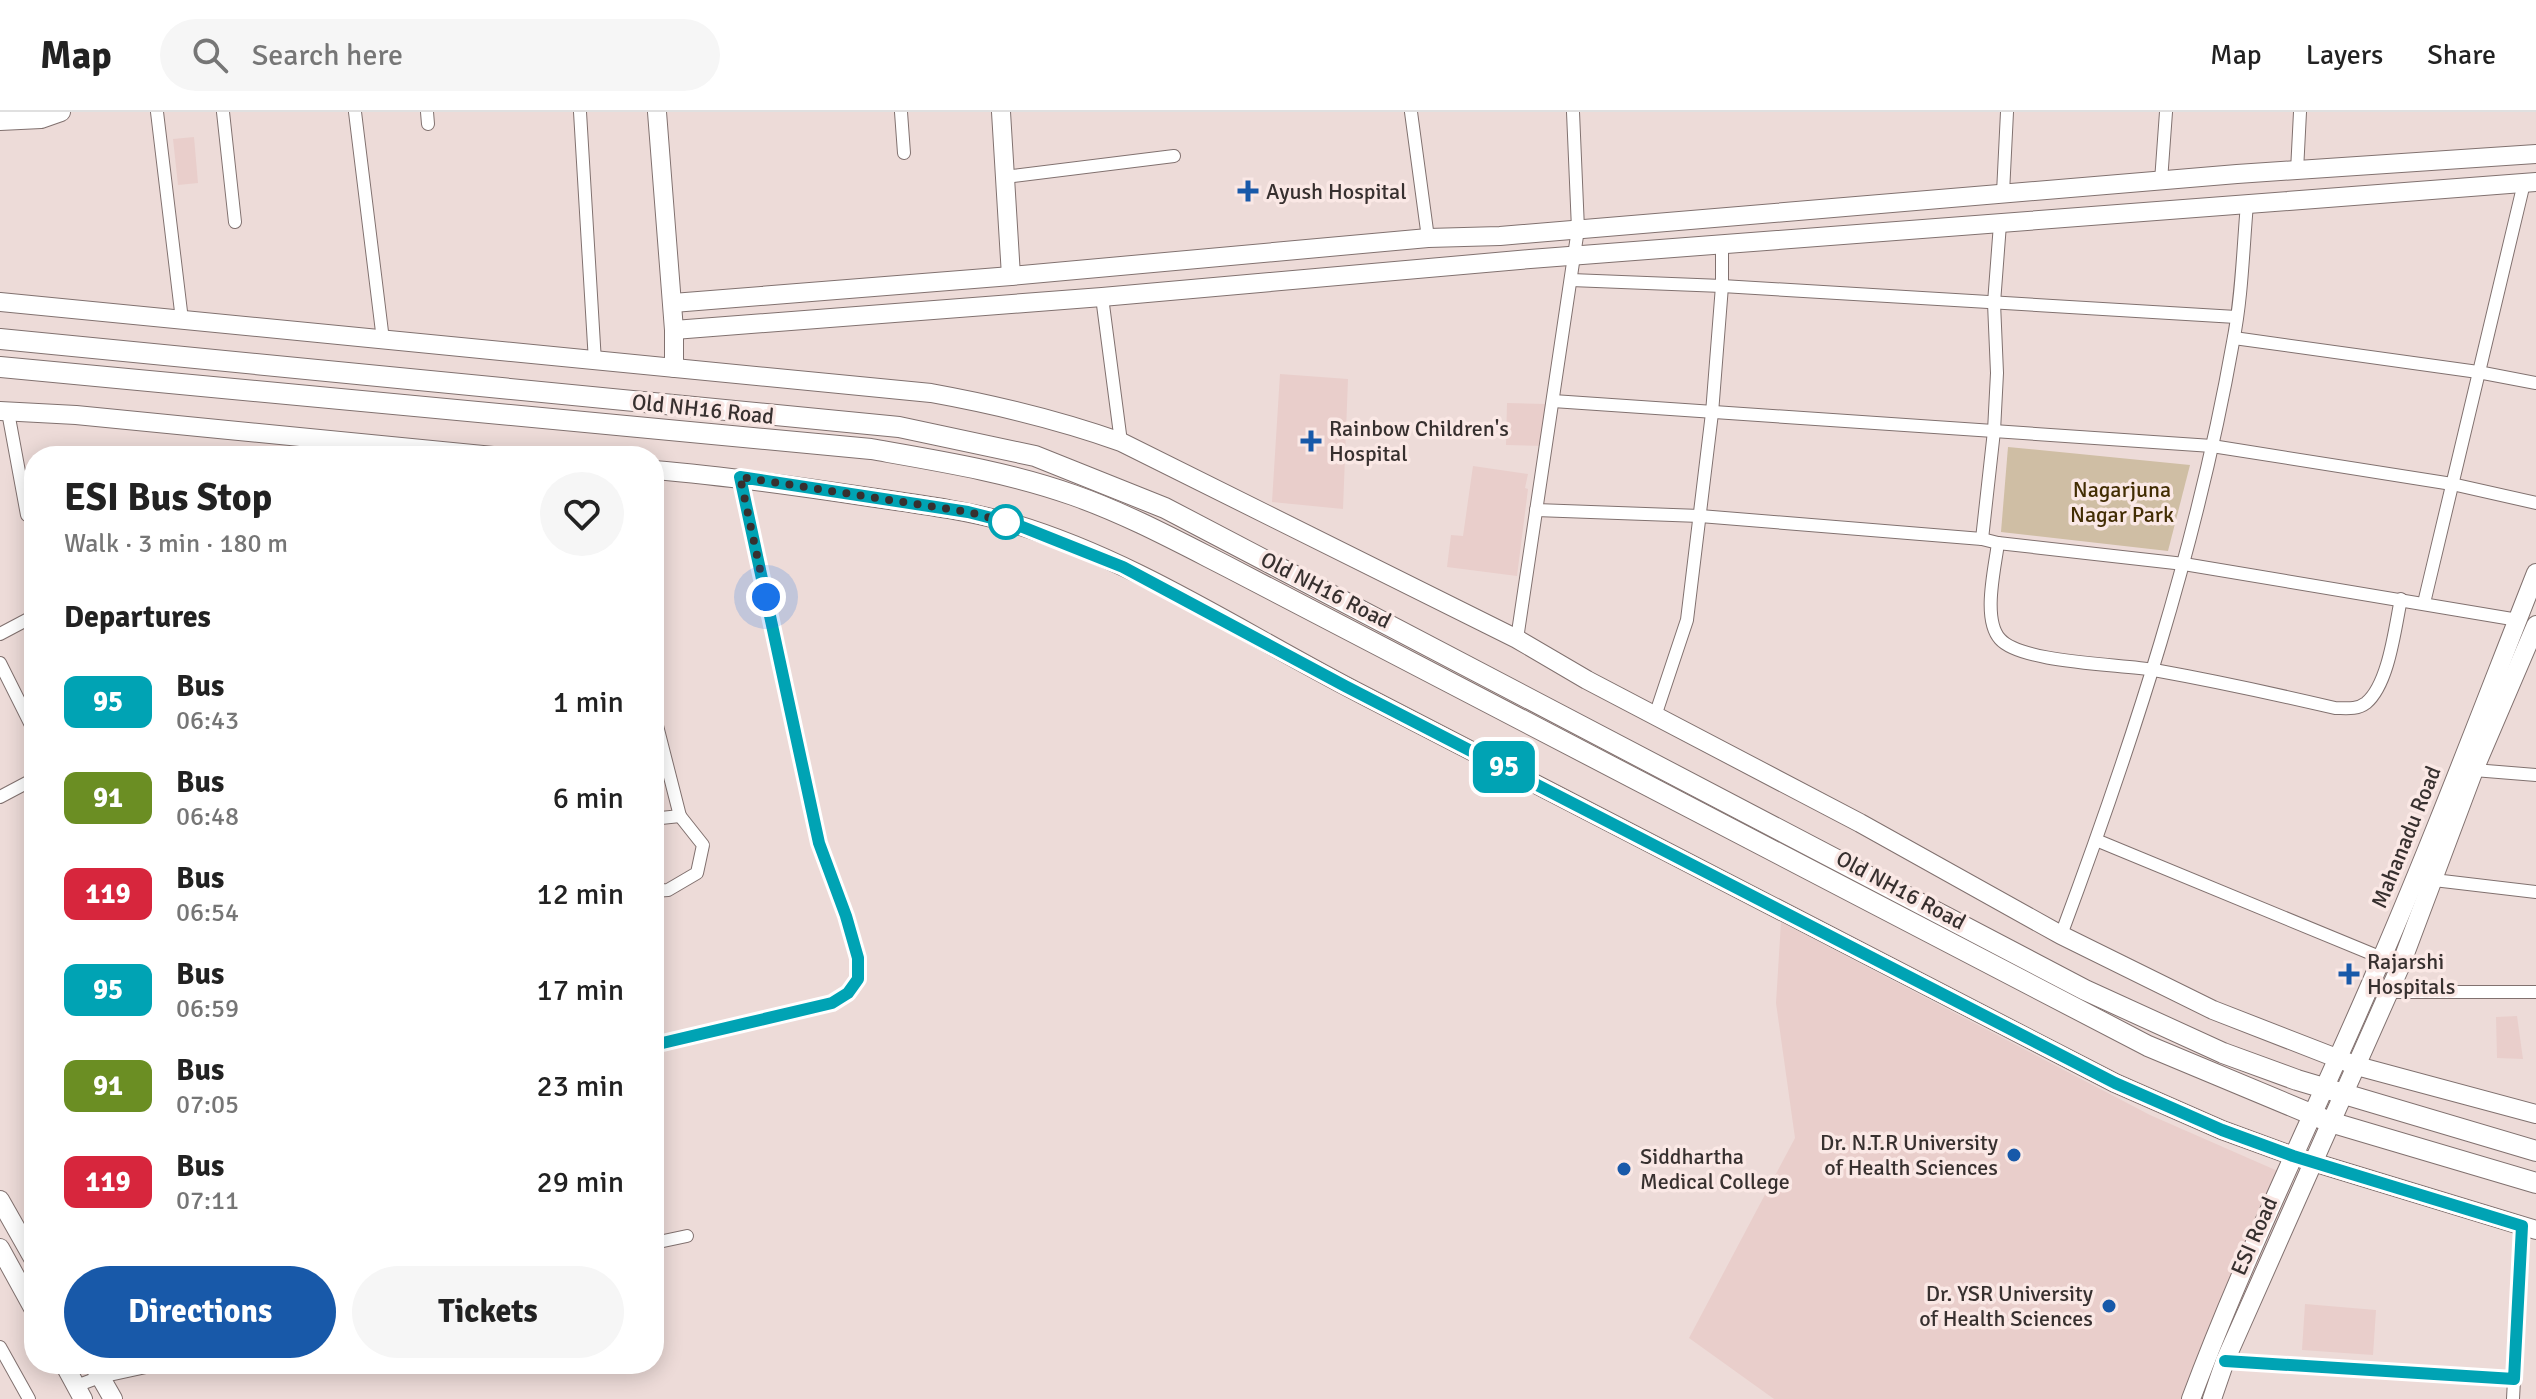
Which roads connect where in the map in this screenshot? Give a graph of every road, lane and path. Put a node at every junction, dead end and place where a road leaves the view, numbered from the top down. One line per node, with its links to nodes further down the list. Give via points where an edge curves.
1 (61, 112): 14 (street, via 41,119)
2 (157, 112): 40 (street)
3 (223, 112): 24 (street)
4 (355, 112): 44 (street)
5 (580, 112): 45 (street)
6 (657, 112): 37 (street)
7 (901, 112): 15 (street)
8 (1001, 112): 19 (street)
9 (1411, 112): 27 (street)
10 (1573, 112): 26 (street)
11 (2007, 112): 22 (street)
12 (2166, 112): 20 (street)
13 (2300, 112): 18 (street)
14 (0, 121)
15 (904, 153)
16 (2536, 154): 18 (street)
17 (1174, 156): 19 (street)
18 (2297, 171): 20 (street)
19 (1005, 177): 31 (street)
20 (2161, 181): 22 (street)
21 (2530, 182): 23 (street); 48 (street)
22 (2003, 193): 26 (street)
23 (2247, 204): 25 (street); 39 (street)
24 (235, 222)
25 (2000, 224): 28 (street); 38 (street)
26 (1578, 229): 27 (street); 29 (street)
27 (1428, 238): 30 (street)
28 (1722, 246): 29 (street); 33 (street)
29 (1574, 257): 32 (street); 34 (street)
30 (1120, 266): 31 (street); 34 (street)
31 (1011, 276): 37 (street)
32 (1571, 280): 33 (street); 50 (street)
33 (1722, 286): 38 (street); 52 (street)
34 (1122, 294): 35 (street)
35 (1102, 297): 41 (street); 54 (street)
36 (0, 302): 40 (street)
37 (673, 303): 41 (street)
38 (1994, 303): 39 (street); 53 (street)
39 (2236, 317): 42 (street)
40 (182, 320): 44 (street)
41 (674, 330): 47 (street)
42 (2234, 338): 48 (street); 56 (street)
43 (0, 339): 96 (main road, Old NH16 Road, via 899,427 1035,456 1178,514 2085,990 2223,1053)
44 (383, 340): 45 (street)
45 (595, 362): 47 (street)
46 (0, 367): 98 (main road, Old NH16 Road, via 871,449 991,470 1073,495 1153,528 2148,1046)
47 (674, 368): 54 (street, via 931,393 1009,407)
48 (2478, 372): 49 (street); 59 (street)
49 (2536, 383)
50 (1553, 401): 52 (street); 62 (street)
51 (4, 411): 55 (street); 60 (street)
52 (1712, 413): 53 (street); 63 (street)
53 (1994, 431): 56 (street); 64 (street)
54 (1121, 442): 73 (street)
55 (391, 446)
56 (2212, 446): 59 (street); 66 (street)
57 (664, 471): 58 (street)
58 (740, 477): 93 (street, via 819,843 846,916 858,979 832,1003); 100 (street, via 968,512 1015,524 1123,567 2115,1083)
59 (2452, 484): 61 (street); 69 (street)
60 (24, 501)
61 (2536, 503)
62 (1536, 510): 63 (street); 73 (street)
63 (1700, 516): 64 (street); 77 (street, via 1687,620)
64 (1982, 539): 65 (street)
65 (1998, 543): 66 (street); 75 (street, via 1990,618 2000,639 2041,655)
66 (2184, 564): 68 (street); 75 (street)
67 (2536, 573): 71 (street, Mahanadu Road)
68 (2401, 599): 69 (street); 75 (street, via 2384,672 2366,703 2356,708)
69 (2424, 603): 71 (street)
70 (24, 621): 72 (street)
71 (2527, 623): 79 (street, Mahanadu Road); 90 (street, Mahanadu Road)
72 (0, 634)
73 (1517, 639): 77 (street)
74 (0, 663): 76 (street)
75 (2152, 670): 85 (street)
76 (24, 711)
77 (1655, 716): 89 (street)
78 (664, 753): 83 (street)
79 (2474, 770): 80 (street); 86 (street, Mahanadu Road)
80 (2536, 775)
81 (24, 784): 82 (street)
82 (0, 797)
83 (680, 816): 84 (street); 87 (street, via 703,845 697,873)
84 (664, 818)
85 (2096, 840): 89 (street); 90 (street)
86 (2434, 880): 88 (street); 91 (street, Mahanadu Road)
87 (664, 890)
88 (2536, 892)
89 (2061, 935): 94 (street, via 2213,1010)
90 (2382, 958): 94 (street, Mahanadu Road)
91 (2389, 992): 92 (street); 95 (street, Mahanadu Road)
92 (2536, 992)
93 (664, 1043)
94 (2338, 1059): 95 (street); 96 (street, Mahanadu Road)
95 (2357, 1066): 96 (street, Mahanadu Road); 97 (street)
96 (2333, 1091): 98 (street, Mahanadu Road); 99 (main road, Old NH16 Road)
97 (2536, 1114)
98 (2321, 1118): 100 (street, ESI Road); 101 (street, ESI Road); 102 (main road, Old NH16 Road)
99 (2536, 1151)
100 (2293, 1156): 101 (street); 119 (street, ESI Road)
101 (2313, 1163): 105 (street); 111 (street, ESI Road)
102 (2536, 1183)
103 (0, 1200): 104 (street)
104 (24, 1228)
105 (2529, 1228): 115 (street)
106 (687, 1236): 107 (street)
107 (664, 1241)
108 (0, 1248): 109 (street)
109 (24, 1292)
110 (0, 1347): 117 (street)
111 (2225, 1361): 115 (street); 120 (street, ESI Road)
112 (70, 1374): 116 (street)
113 (93, 1374): 116 (street)
114 (98, 1374): 118 (street)
115 (2514, 1379): 121 (street)
116 (80, 1393)
117 (29, 1399)
118 (113, 1399)
119 (2191, 1399)
120 (2212, 1399)
121 (2513, 1399)

